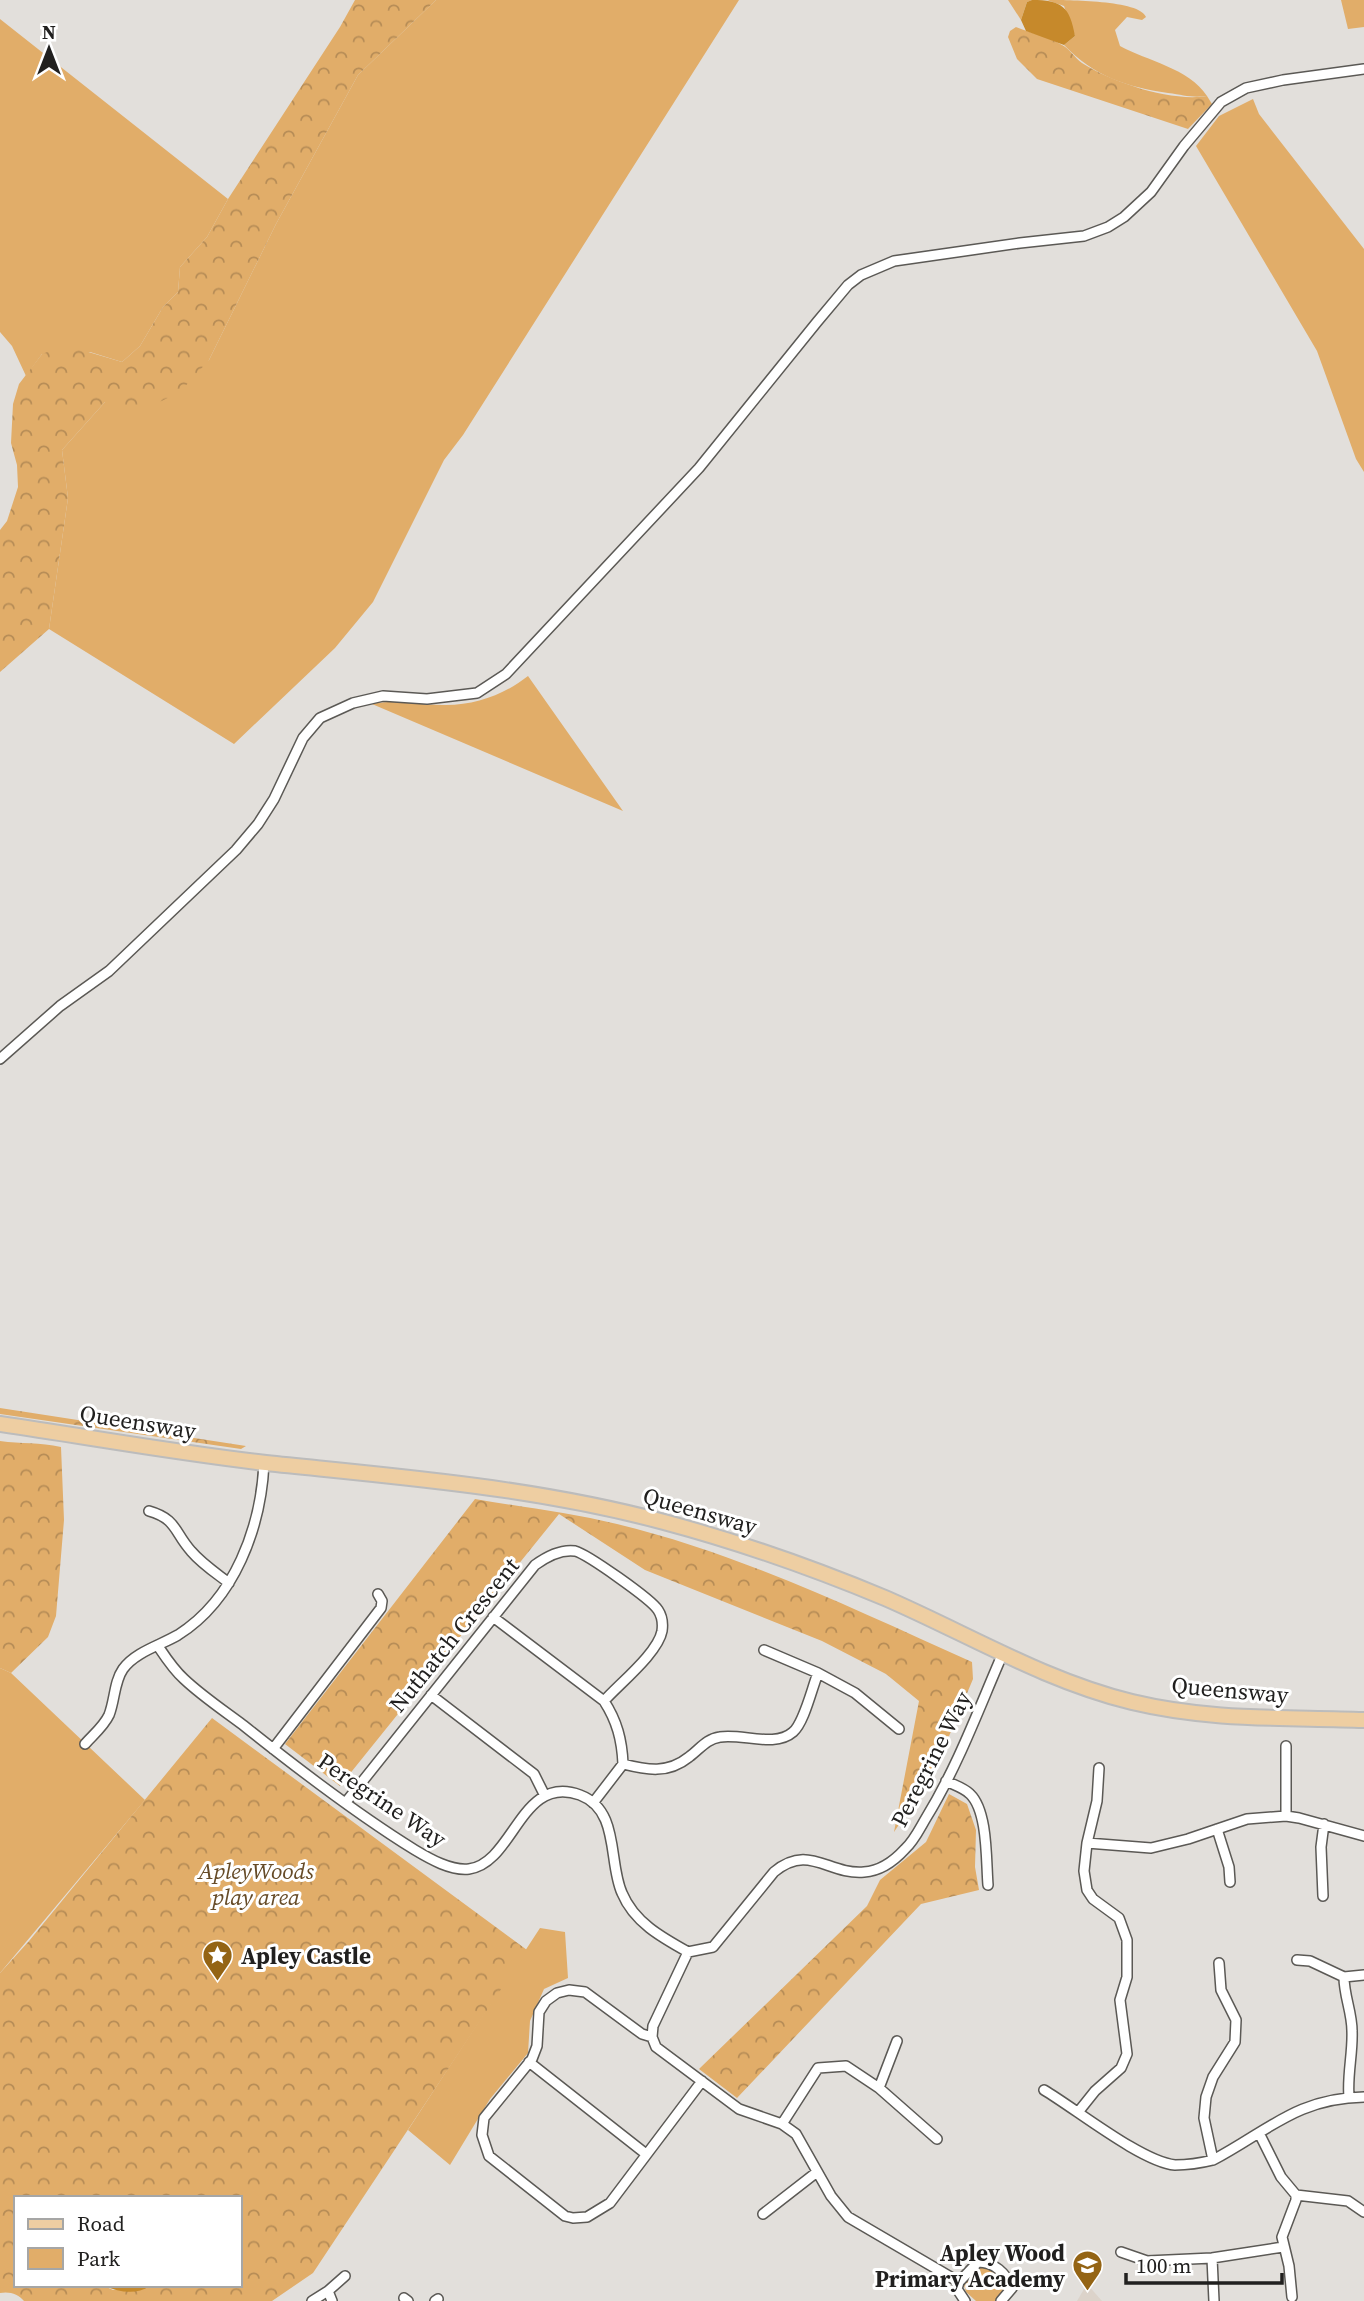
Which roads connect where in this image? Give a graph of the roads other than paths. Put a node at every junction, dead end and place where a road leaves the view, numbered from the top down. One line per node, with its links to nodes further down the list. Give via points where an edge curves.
1 (1364, 69): 2 (street, via 1283,80 1221,102 1151,192 1108,227 1084,236 894,261 861,275 848,285 699,468 506,674 477,693 427,699 383,696 320,718 303,738 274,799 236,850 109,971 60,1006)
2 (0, 1059)
3 (0, 1424): 4 (main road, Queensway)
4 (264, 1463): 6 (street, via 254,1523); 11 (main road, Queensway, via 499,1488 663,1522 826,1574)
5 (149, 1511): 6 (street, via 171,1521 189,1550)
6 (229, 1583): 9 (street, via 196,1622)
7 (377, 1594): 19 (street, via 381,1608)
8 (493, 1617): 13 (street, Nuthatch Crescent); 14 (street); 14 (street, Nuthatch Crescent, via 535,1565 570,1551 585,1555 652,1603 663,1625 660,1639)
9 (158, 1646): 17 (street, via 124,1668 109,1714); 19 (street, Peregrine Way, via 185,1680)
10 (764, 1650): 12 (street)
11 (1003, 1653): 15 (main road, Queensway, via 1130,1702 1259,1719); 22 (street, Peregrine Way)
12 (818, 1673): 16 (street, via 855,1693); 20 (street, via 793,1733 765,1739 713,1738 661,1771)
13 (431, 1695): 23 (street, via 534,1774); 24 (street, Nuthatch Crescent)
14 (604, 1701): 20 (street, via 618,1729)
15 (1364, 1720)
16 (900, 1729)
17 (85, 1744)
18 (1286, 1746): 26 (street)
19 (273, 1749): 24 (street, Peregrine Way)
20 (623, 1764): 25 (street)
21 (1099, 1768): 30 (street)
22 (946, 1781): 32 (street, via 970,1794 978,1807); 34 (street, Peregrine Way, via 907,1847 893,1860 868,1872 840,1870 813,1859 783,1865 713,1947)
23 (545, 1796): 24 (street, Peregrine Way, via 524,1814 487,1861 460,1870 417,1851); 25 (street, via 570,1792)
24 (346, 1802)
25 (593, 1802): 34 (street, via 608,1824 616,1874 635,1915 656,1934)
26 (1286, 1816): 27 (street); 28 (street, via 1247,1819)
27 (1324, 1824): 29 (street); 33 (street)
28 (1217, 1829): 30 (street, via 1151,1848); 31 (street)
29 (1364, 1836)
30 (1087, 1843): 47 (street, via 1087,1890 1119,1918 1127,1940 1127,1977 1120,2000 1127,2054 1121,2068)
31 (1230, 1882)
32 (988, 1885)
33 (1323, 1896)
34 (688, 1952): 39 (street)
35 (1297, 1960): 38 (street)
36 (1219, 1963): 52 (street, via 1221,1990 1236,2020 1236,2031 1235,2042 1206,2097 1203,2118)
37 (1364, 1975): 38 (street)
38 (1344, 1977): 45 (street, via 1352,2030)
39 (652, 2037): 41 (street, via 642,2035 585,1992 569,1990 557,1993 542,2006 537,2046); 42 (street, via 656,2047)
40 (897, 2041): 43 (street)
41 (529, 2062): 51 (street); 51 (street, via 484,2118 483,2142 496,2162 565,2216 587,2217 610,2203)
42 (702, 2081): 48 (street, via 739,2109); 51 (street)
43 (879, 2088): 48 (street, via 846,2066 818,2068); 50 (street)
44 (1044, 2090): 47 (street)
45 (1349, 2097): 46 (street); 49 (street, via 1307,2106)
46 (1364, 2097)
47 (1079, 2111): 52 (street, via 1146,2156 1174,2165)
48 (782, 2124): 53 (street, via 796,2134)
49 (1259, 2133): 52 (street); 54 (street, via 1281,2177)
50 (937, 2139)
51 (646, 2154)
52 (1213, 2160)
53 (817, 2172): 56 (street); 61 (street, via 848,2217)
54 (1296, 2194): 55 (street, via 1348,2201); 57 (street)
55 (1364, 2212)
56 (763, 2214)
57 (1283, 2247): 59 (street); 63 (street)
58 (1121, 2252): 59 (street, via 1147,2261)
59 (1212, 2258): 68 (street)
60 (345, 2276): 62 (street)
61 (959, 2282): 66 (street, via 957,2289); 67 (street, via 978,2262 987,2262 1007,2276 1012,2288)
62 (328, 2291): 64 (street); 65 (street)
63 (1292, 2297)
64 (312, 2301)
65 (331, 2301)
66 (965, 2301)
67 (1001, 2301)
68 (1213, 2301)

